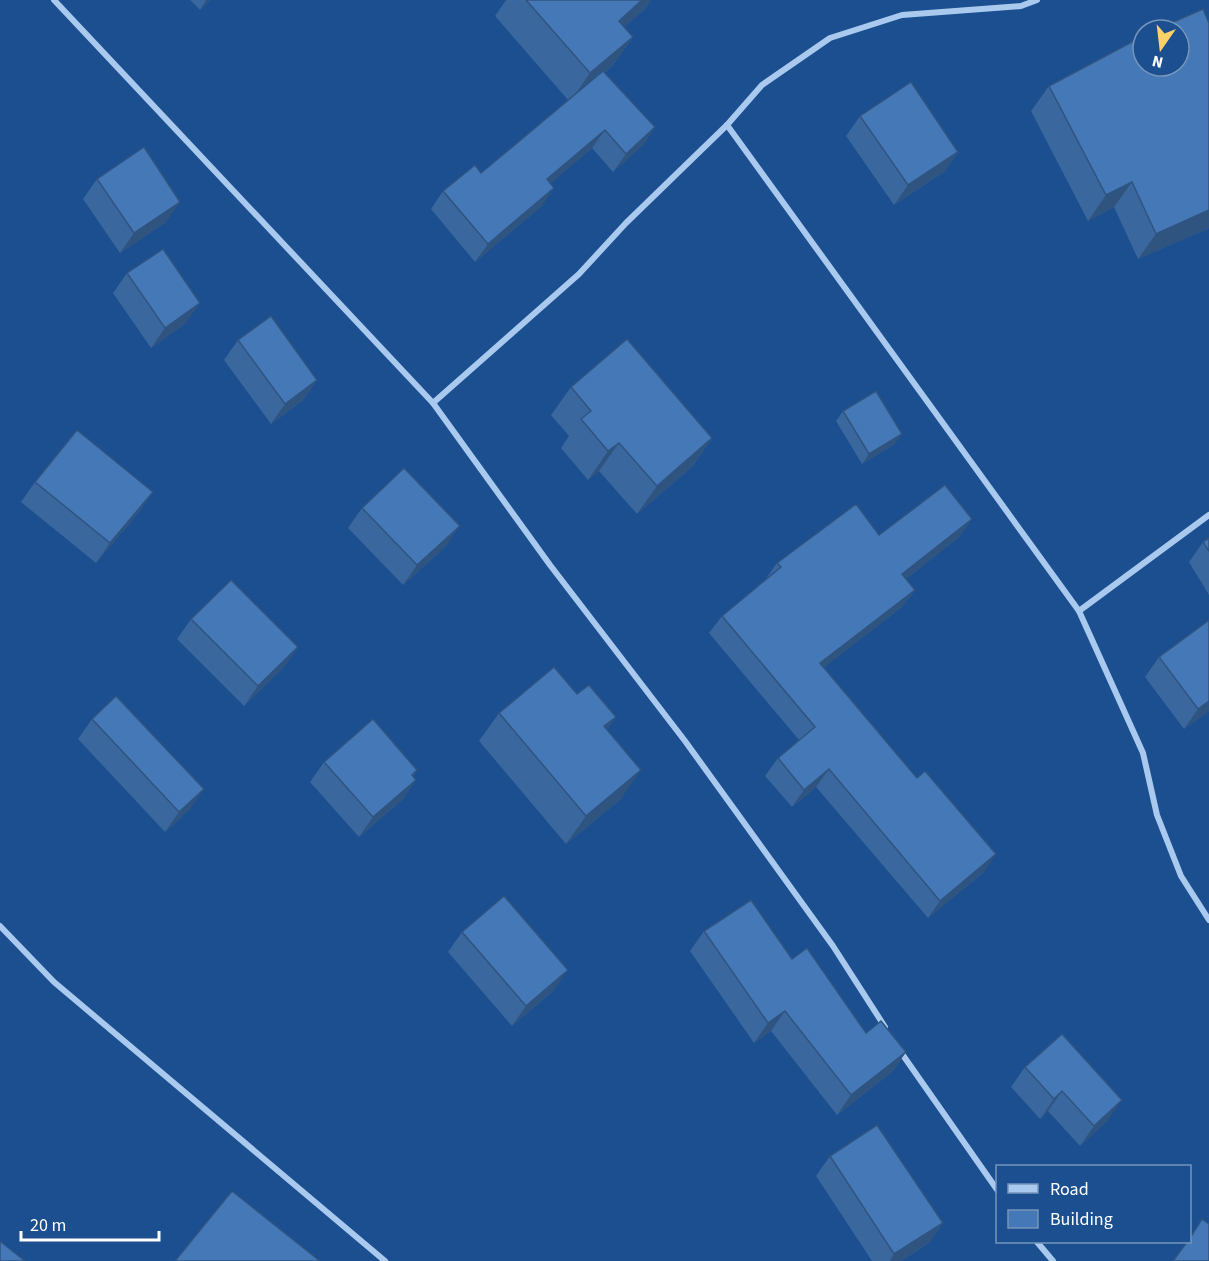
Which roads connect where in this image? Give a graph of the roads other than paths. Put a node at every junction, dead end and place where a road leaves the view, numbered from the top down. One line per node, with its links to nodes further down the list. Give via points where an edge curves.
1 (54, 0): 4 (street)
2 (1037, 0): 3 (street, via 1022,6 902,15 830,38 762,85)
3 (727, 125): 4 (street, via 579,274); 6 (street)
4 (433, 403): 9 (street, via 833,946)
5 (1209, 515): 6 (street)
6 (1079, 611): 7 (street, via 1143,753 1157,815 1180,876)
7 (1209, 920)
8 (0, 926): 13 (street, via 54,982)
9 (890, 1035)
10 (896, 1045): 11 (street)
11 (996, 1188)
12 (1038, 1243): 14 (street)
13 (385, 1261)
14 (1053, 1261)

